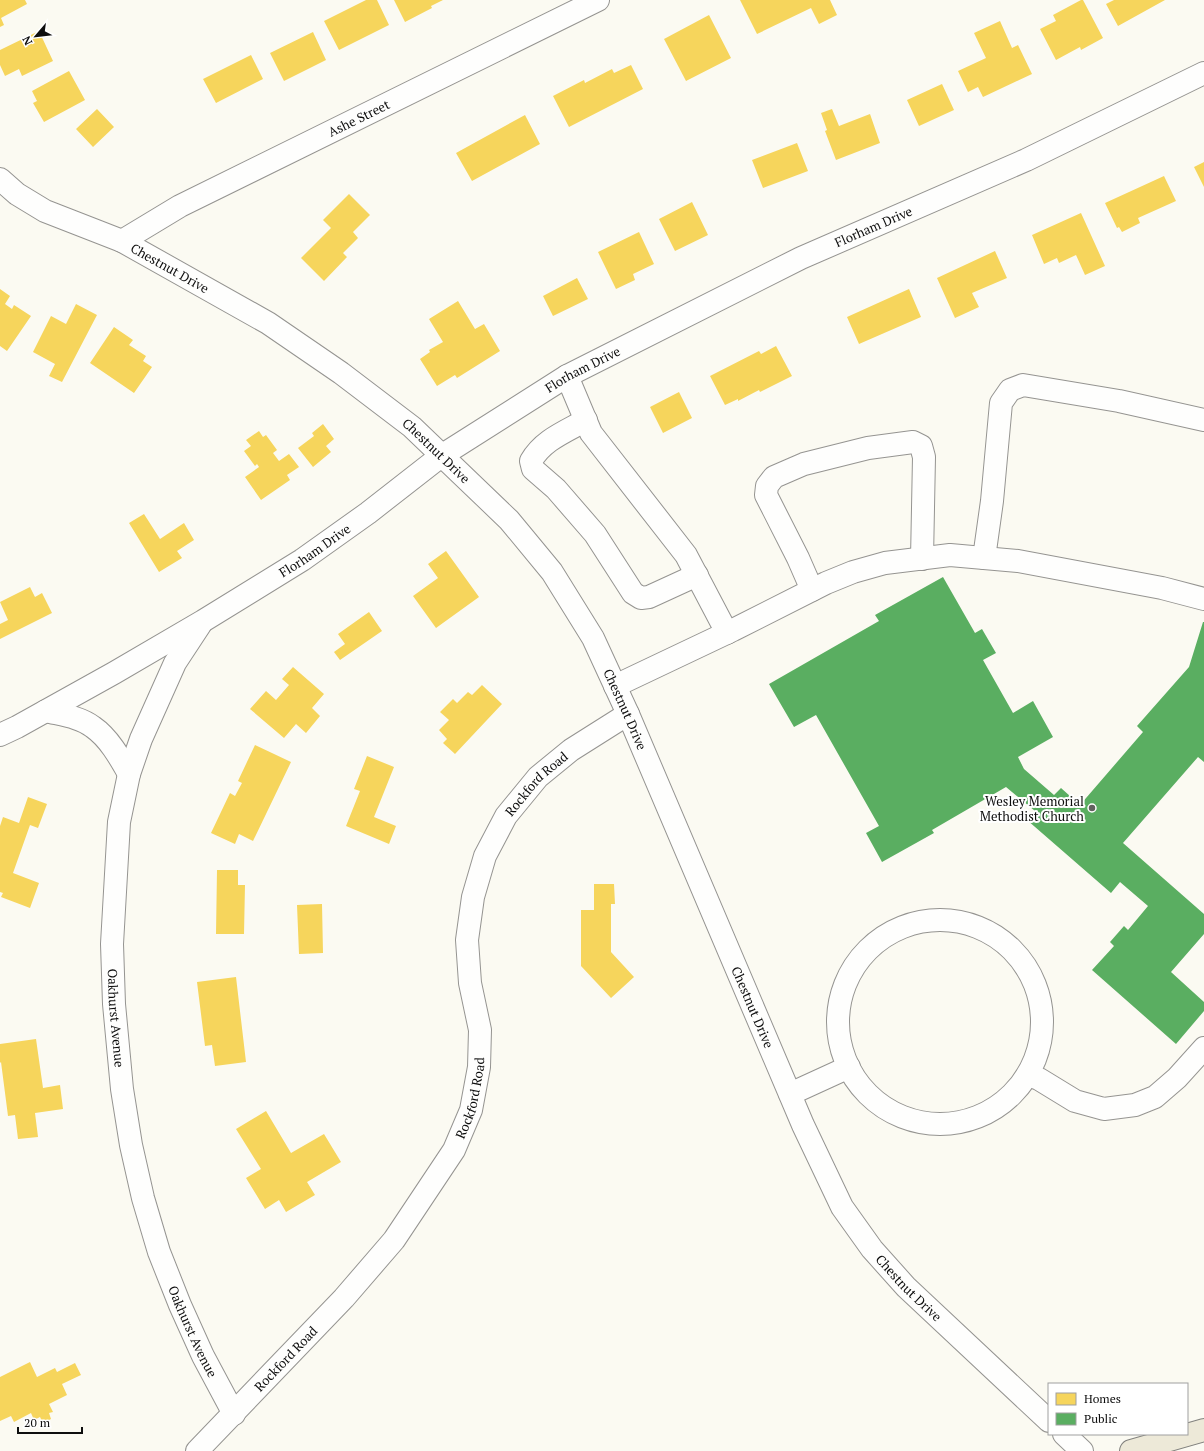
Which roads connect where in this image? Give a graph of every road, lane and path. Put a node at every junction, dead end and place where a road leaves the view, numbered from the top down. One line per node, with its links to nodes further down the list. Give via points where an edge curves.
1 (598, 0): 4 (street, Ashe Street, via 180,206)
2 (1204, 74): 5 (street, Florham Drive, via 1026,160 801,258)
3 (0, 179): 4 (street, Chestnut Drive, via 17,194 45,211)
4 (122, 241): 8 (street, Chestnut Drive, via 268,323 341,373 412,427)
5 (567, 376): 6 (street); 8 (street, Florham Drive)
6 (586, 420): 11 (street, via 591,433 686,555); 11 (street, via 544,444 531,461 533,469 556,489 595,534 633,593 641,598 649,597)
7 (1204, 420): 9 (street, via 1119,401 1023,385 1010,390 1001,403)
8 (441, 456): 14 (street, Florham Drive, via 302,560); 16 (street, Chestnut Drive, via 509,520 552,572 593,638)
9 (984, 558): 10 (street, via 950,555); 13 (street, via 1018,561 1089,574)
10 (922, 559): 12 (street, via 885,563 853,572); 12 (street, via 924,457 921,446 913,442 868,448 804,464 774,477 767,486 766,495)
11 (697, 576): 15 (street)
12 (812, 590): 15 (street)
13 (1204, 599)
14 (203, 621): 17 (street, Florham Drive); 20 (street, Oakhurst Avenue, via 175,663 141,739)
15 (727, 633): 16 (street)
16 (615, 686): 18 (street, Chestnut Drive)
17 (46, 711): 19 (street, Florham Drive); 20 (street, via 75,718 94,727 114,748)
18 (628, 714): 24 (street, Chestnut Drive); 25 (street, Rockford Road, via 571,750 538,777 506,816 485,856 473,897 468,940 470,983 480,1030 479,1067 471,1110 454,1150 394,1240 344,1298)
19 (0, 735)
20 (129, 774): 25 (street, Oakhurst Avenue, via 119,822 112,944 114,1004 122,1089 131,1145 159,1252 203,1356)
21 (1204, 1048): 23 (street, via 1177,1078 1155,1097 1135,1105 1104,1109 1075,1101)
22 (849, 1067): 23 (street, via 861,1089 886,1110 916,1123 949,1125 980,1118 1003,1104); 23 (street, via 838,1028 841,996 854,966 878,940 898,928 921,920 944,920 979,927 1008,946 1024,961 1042,1007 1041,1042); 24 (street)
23 (1029, 1075)
24 (790, 1094): 26 (street, Chestnut Drive, via 842,1207 872,1249 906,1287)
25 (234, 1414): 31 (street, Rockford Road)
26 (1048, 1419)
27 (1204, 1430): 30 (main road)
28 (1065, 1435): 32 (street)
29 (1187, 1435): 33 (main road)
30 (1188, 1435)
31 (197, 1451)
32 (1082, 1451)
33 (1131, 1451)

